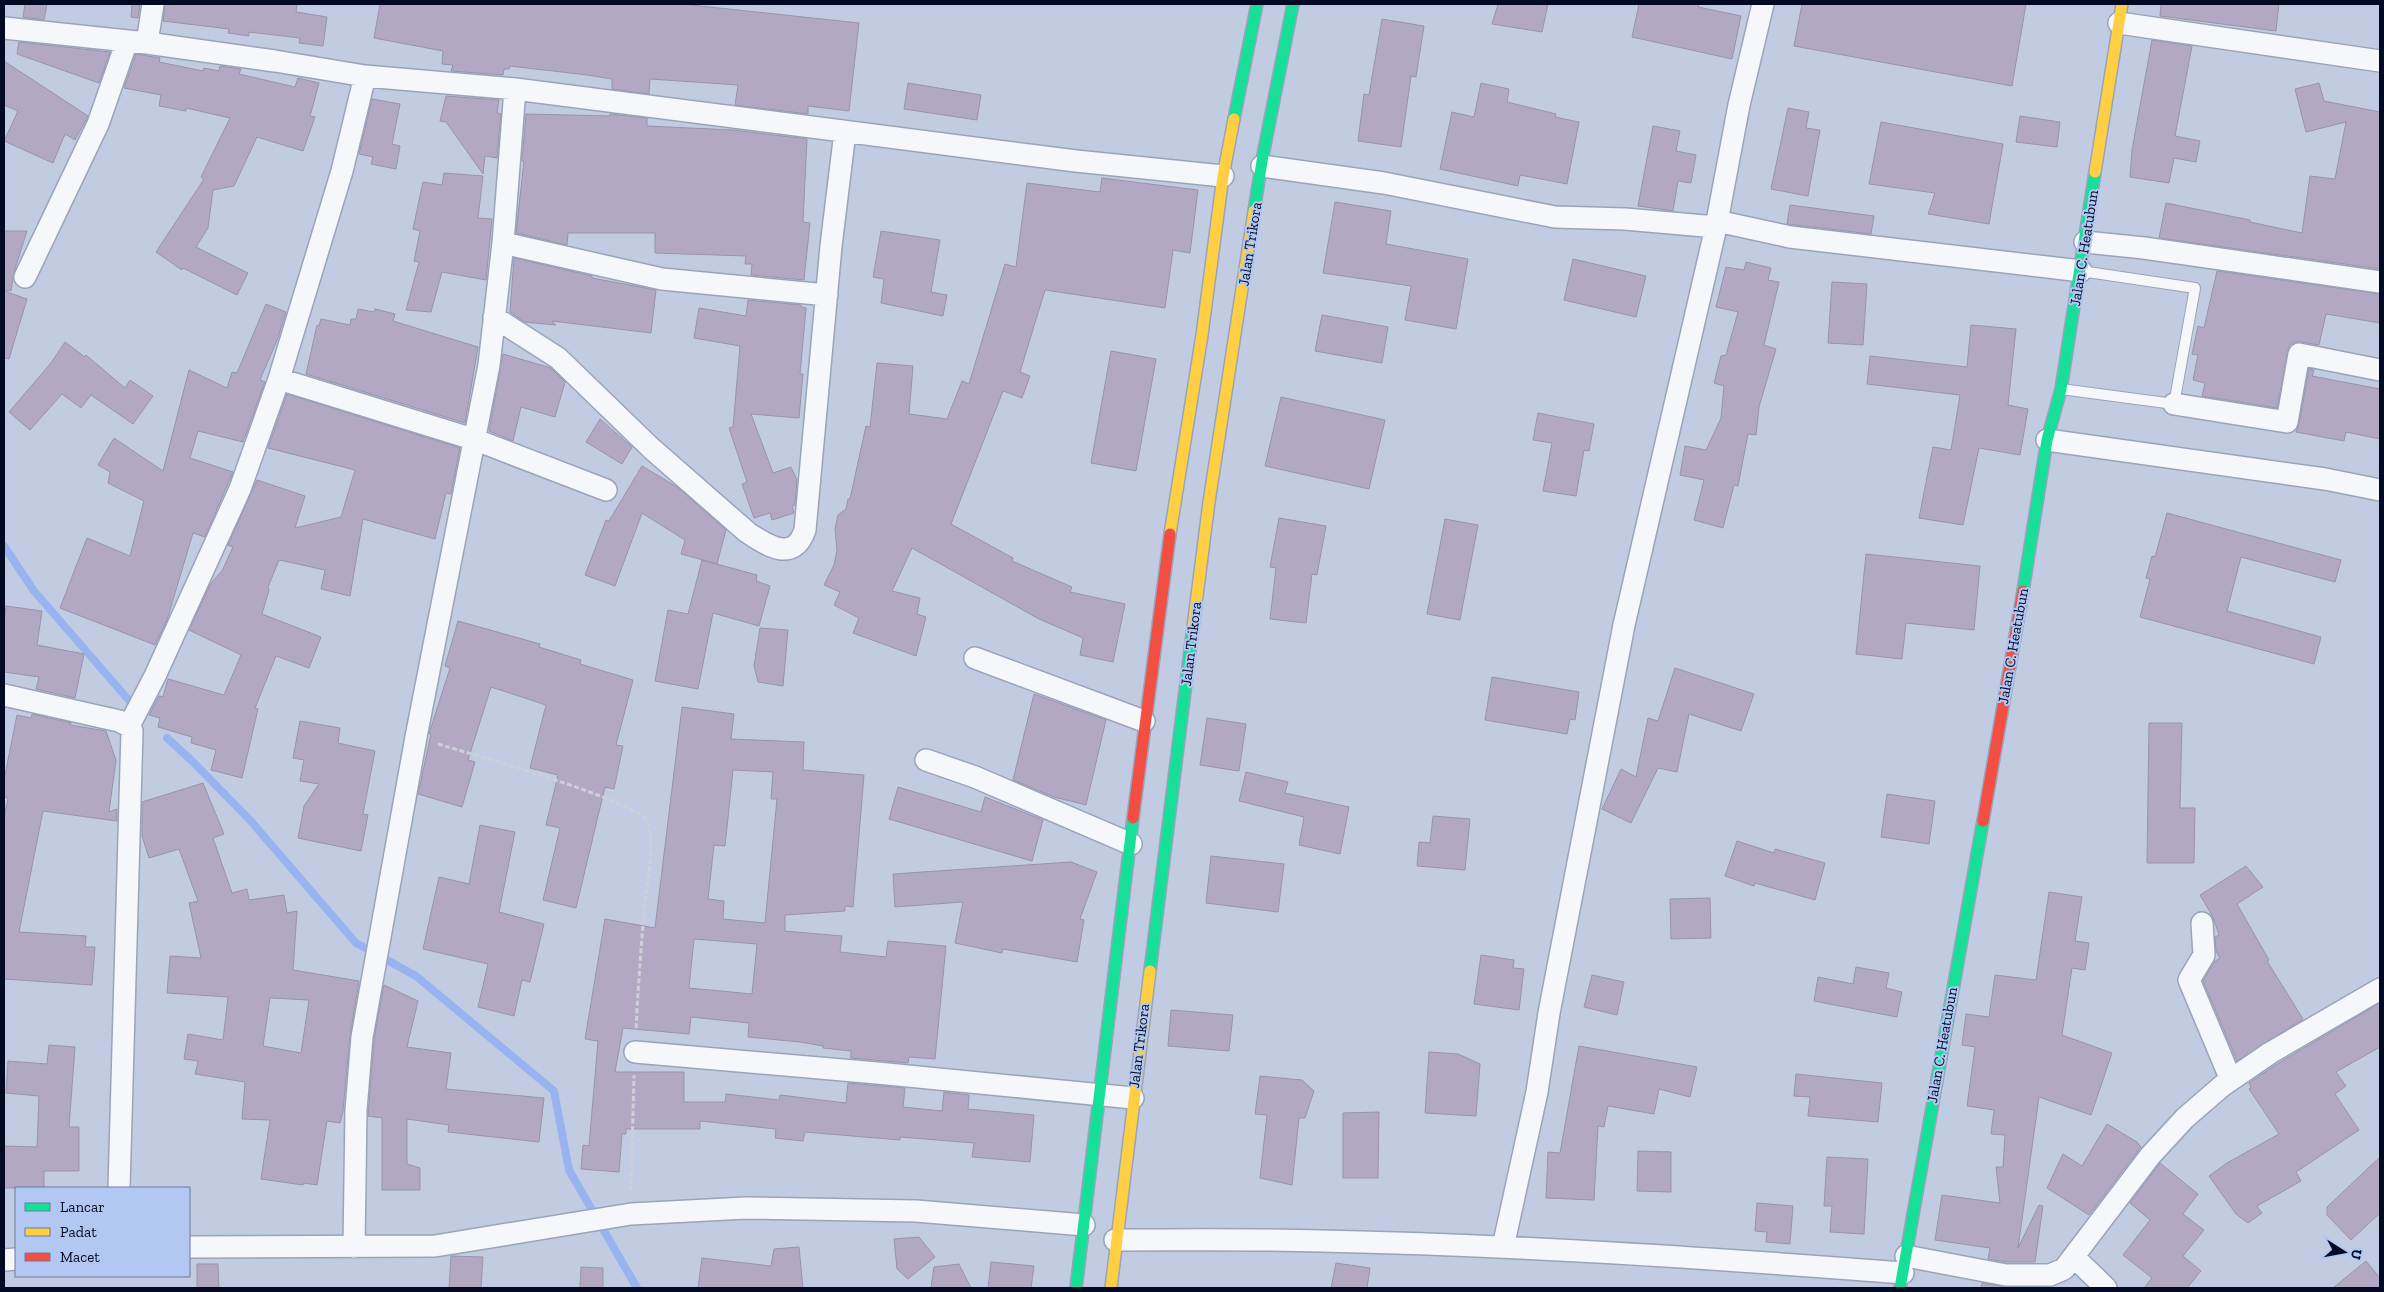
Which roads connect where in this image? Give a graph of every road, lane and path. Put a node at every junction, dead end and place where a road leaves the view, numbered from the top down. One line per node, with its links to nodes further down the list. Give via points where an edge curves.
1 (153, 4): 7 (street)
2 (1257, 4): 13 (main road)
3 (1293, 4): 12 (main road, Jalan Trikora)
4 (1763, 4): 14 (street)
5 (2120, 13): 8 (street); 15 (main road, Jalan C. Heatubun)
6 (4, 28): 7 (street)
7 (137, 42): 9 (street); 18 (street)
8 (2380, 61)
9 (365, 76): 10 (street); 23 (street, via 342,171)
10 (515, 90): 11 (street); 16 (street)
11 (845, 132): 13 (street); 20 (street)
12 (1262, 166): 14 (street, via 1384,183 1555,218); 42 (main road, Jalan Trikora, via 1209,502)
13 (1224, 176): 32 (main road)
14 (1716, 224): 17 (street, via 1790,237); 49 (street, via 1624,625 1536,1092)
15 (2085, 242): 17 (main road, Jalan C. Heatubun); 19 (street)
16 (503, 244): 20 (street, via 662,279); 21 (street)
17 (2081, 271): 24 (main road, Jalan C. Heatubun); 25 (lane, via 2195,288)
18 (25, 278)
19 (2380, 282)
20 (827, 295): 21 (street, via 805,530 802,541 792,548 777,549 747,532 651,448 558,358)
21 (494, 317): 26 (street)
22 (2380, 370): 25 (street, via 2299,354 2287,422)
23 (279, 378): 26 (street); 33 (street, via 240,489)
24 (2061, 389): 25 (lane); 27 (main road, Jalan C. Heatubun)
25 (2174, 404)
26 (476, 440): 28 (street); 34 (street)
27 (2047, 440): 29 (street, via 2325,479); 51 (main road, Jalan C. Heatubun, via 2032,542)
28 (606, 490)
29 (2380, 490)
30 (974, 658): 32 (street)
31 (4, 695): 33 (street)
32 (1144, 721): 36 (main road)
33 (129, 726): 43 (street, via 134,737)
34 (416, 737): 39 (path, via 597,795 630,807 646,819 652,842); 48 (street, via 362,1037 356,1110)
35 (926, 760): 36 (street, via 975,777)
36 (1131, 844): 41 (main road)
37 (2202, 923): 40 (street, via 2204,955 2189,980)
38 (2380, 989): 40 (street, via 2270,1053)
39 (634, 1052): 41 (street); 44 (path)
40 (2232, 1080): 50 (street, via 2185,1118 2150,1156)
41 (1098, 1094): 42 (street); 45 (main road)
42 (1133, 1098): 46 (main road, Jalan Trikora)
43 (119, 1187)
44 (631, 1214): 45 (street, via 746,1208 842,1209 971,1214); 48 (street, via 435,1246)
45 (1084, 1225): 52 (main road)
46 (1115, 1240): 49 (street, via 1321,1241); 53 (main road, Jalan Trikora)
47 (190, 1247): 48 (street)
48 (354, 1247)
49 (1503, 1247): 51 (street)
50 (2074, 1257): 51 (street, via 2064,1269 2033,1277); 54 (street)
51 (1903, 1272)
52 (1076, 1288)
53 (1111, 1288)
54 (2106, 1288)

